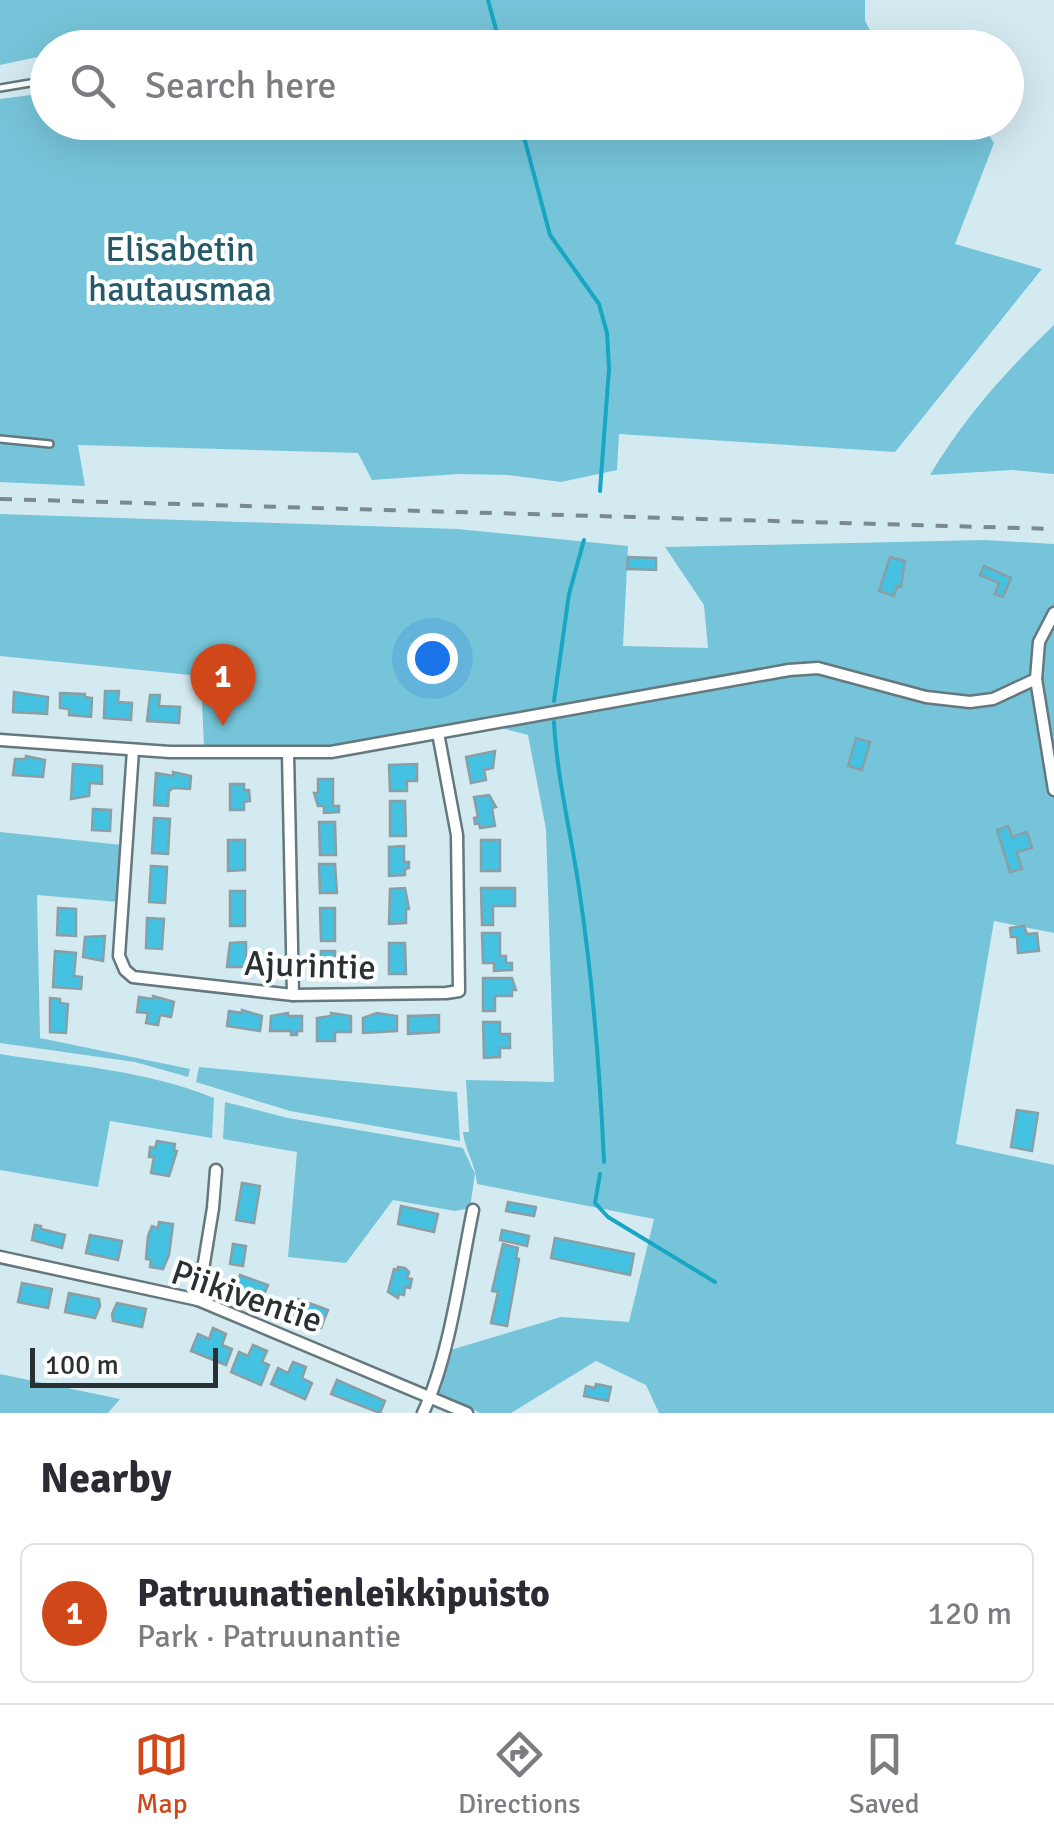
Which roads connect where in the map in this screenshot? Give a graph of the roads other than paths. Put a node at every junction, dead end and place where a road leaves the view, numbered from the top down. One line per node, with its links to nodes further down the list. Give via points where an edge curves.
1 (30, 83): 2 (lane)
2 (0, 88)
3 (0, 440): 4 (lane)
4 (50, 444)
5 (1054, 613): 6 (street, via 1039,642)
6 (1036, 679): 7 (street, via 970,702 818,668 790,670); 11 (street)
7 (438, 733): 10 (street); 12 (street, Ajurintie, via 457,835 460,990)
8 (0, 740): 9 (street)
9 (133, 750): 10 (street); 12 (street, Ajurintie, via 119,956 125,970 145,981)
10 (288, 753): 12 (street)
11 (1054, 790)
12 (293, 995)
13 (216, 1170): 16 (street)
14 (473, 1210): 17 (street)
15 (0, 1257): 16 (street, Piikiventie)
16 (198, 1300): 17 (street, Piikiventie)
17 (431, 1396): 18 (street); 19 (street, Piikiventie)
18 (423, 1413)
19 (466, 1413)

